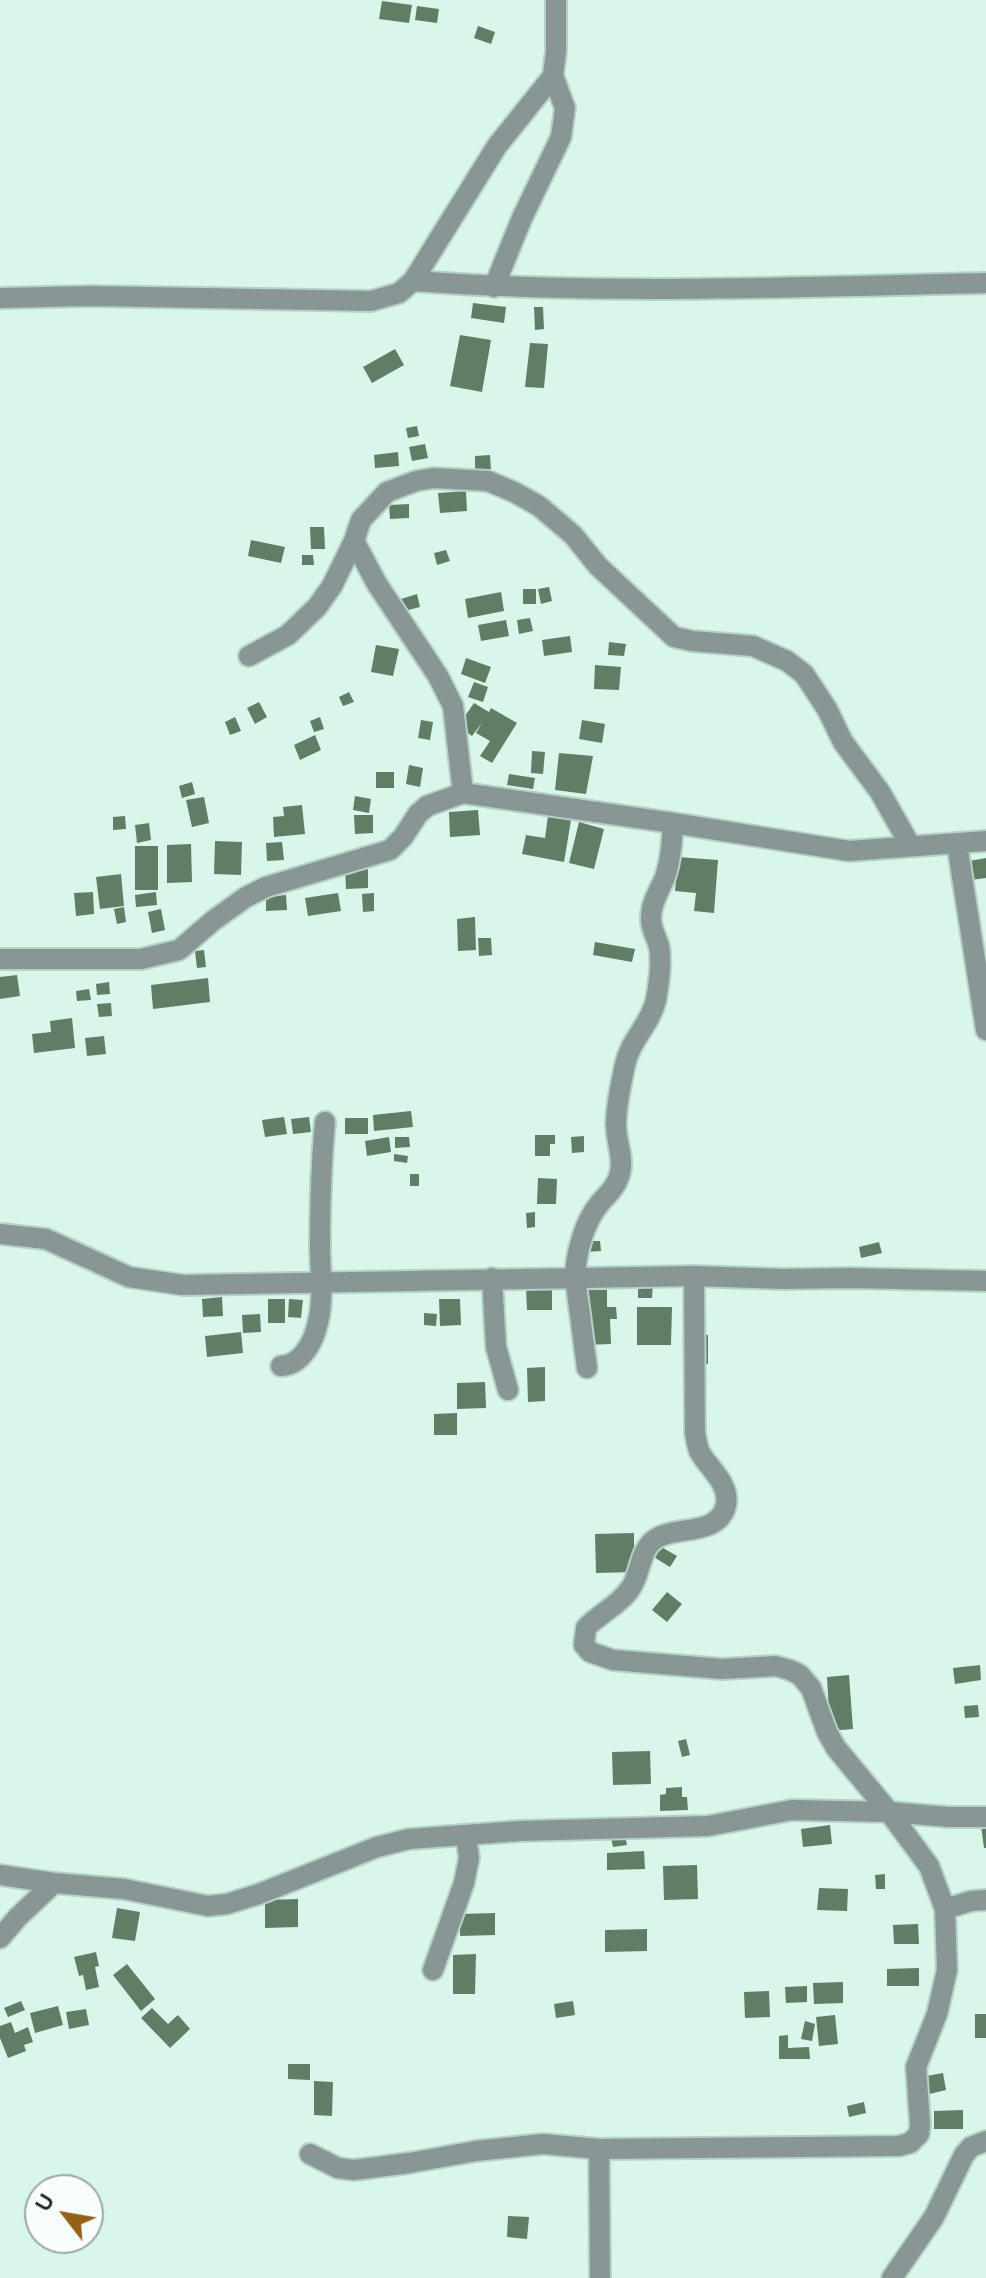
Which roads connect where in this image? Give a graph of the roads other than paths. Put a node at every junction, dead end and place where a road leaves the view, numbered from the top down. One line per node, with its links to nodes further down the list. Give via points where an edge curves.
1 (556, 0): 2 (street)
2 (553, 76): 3 (street, via 497,146); 5 (street, via 565,108 561,137)
3 (413, 281): 5 (street); 6 (street, via 399,293 371,301)
4 (986, 283): 5 (street, via 675,290)
5 (494, 287)
6 (0, 298)
7 (354, 541): 8 (street, via 332,586 307,619); 9 (street, via 453,706); 13 (street, via 371,507 387,492 416,481 488,481 514,492 573,535 598,566 674,637 753,646 804,674)
8 (249, 656)
9 (463, 793): 10 (street); 14 (street, via 427,806 390,850 266,887 179,950 141,959)
10 (673, 823): 13 (street, via 849,851); 19 (street, via 670,858 651,915 661,967 656,1000 625,1063 615,1123 621,1169 586,1228)
11 (986, 841): 12 (street)
12 (957, 844): 13 (street); 15 (street)
13 (910, 845)
14 (0, 959)
15 (986, 1030)
16 (325, 1122): 22 (street)
17 (0, 1234): 22 (street, via 46,1239 129,1277 183,1285)
18 (694, 1276): 19 (street); 21 (street); 26 (street, via 695,1433 700,1451 723,1484 726,1505 710,1524 654,1539 626,1594 586,1628 584,1645 613,1660 722,1669 776,1666 800,1675 811,1688 836,1748)
19 (575, 1277): 20 (street); 24 (street)
20 (492, 1278): 22 (street); 25 (street, via 496,1347)
21 (986, 1281)
22 (320, 1282): 23 (street, via 315,1334 300,1359)
23 (281, 1366)
24 (587, 1368)
25 (508, 1390)
26 (889, 1812): 27 (street); 28 (street, via 792,1810 708,1826); 32 (street, via 929,1866)
27 (986, 1817)
28 (466, 1835): 30 (street, via 377,1847 227,1904 208,1906 124,1889); 34 (street, via 464,1883)
29 (0, 1875): 30 (street)
30 (54, 1883): 33 (street)
31 (986, 1900): 32 (street)
32 (945, 1909): 36 (street, via 947,1970 916,2067 920,2123 919,2134 910,2143)
33 (0, 1938)
34 (433, 1970)
35 (986, 2141): 39 (street, via 964,2155 934,2217)
36 (599, 2149): 37 (street, via 543,2144 354,2170); 38 (street)
37 (310, 2154)
38 (600, 2278)
39 (892, 2278)

